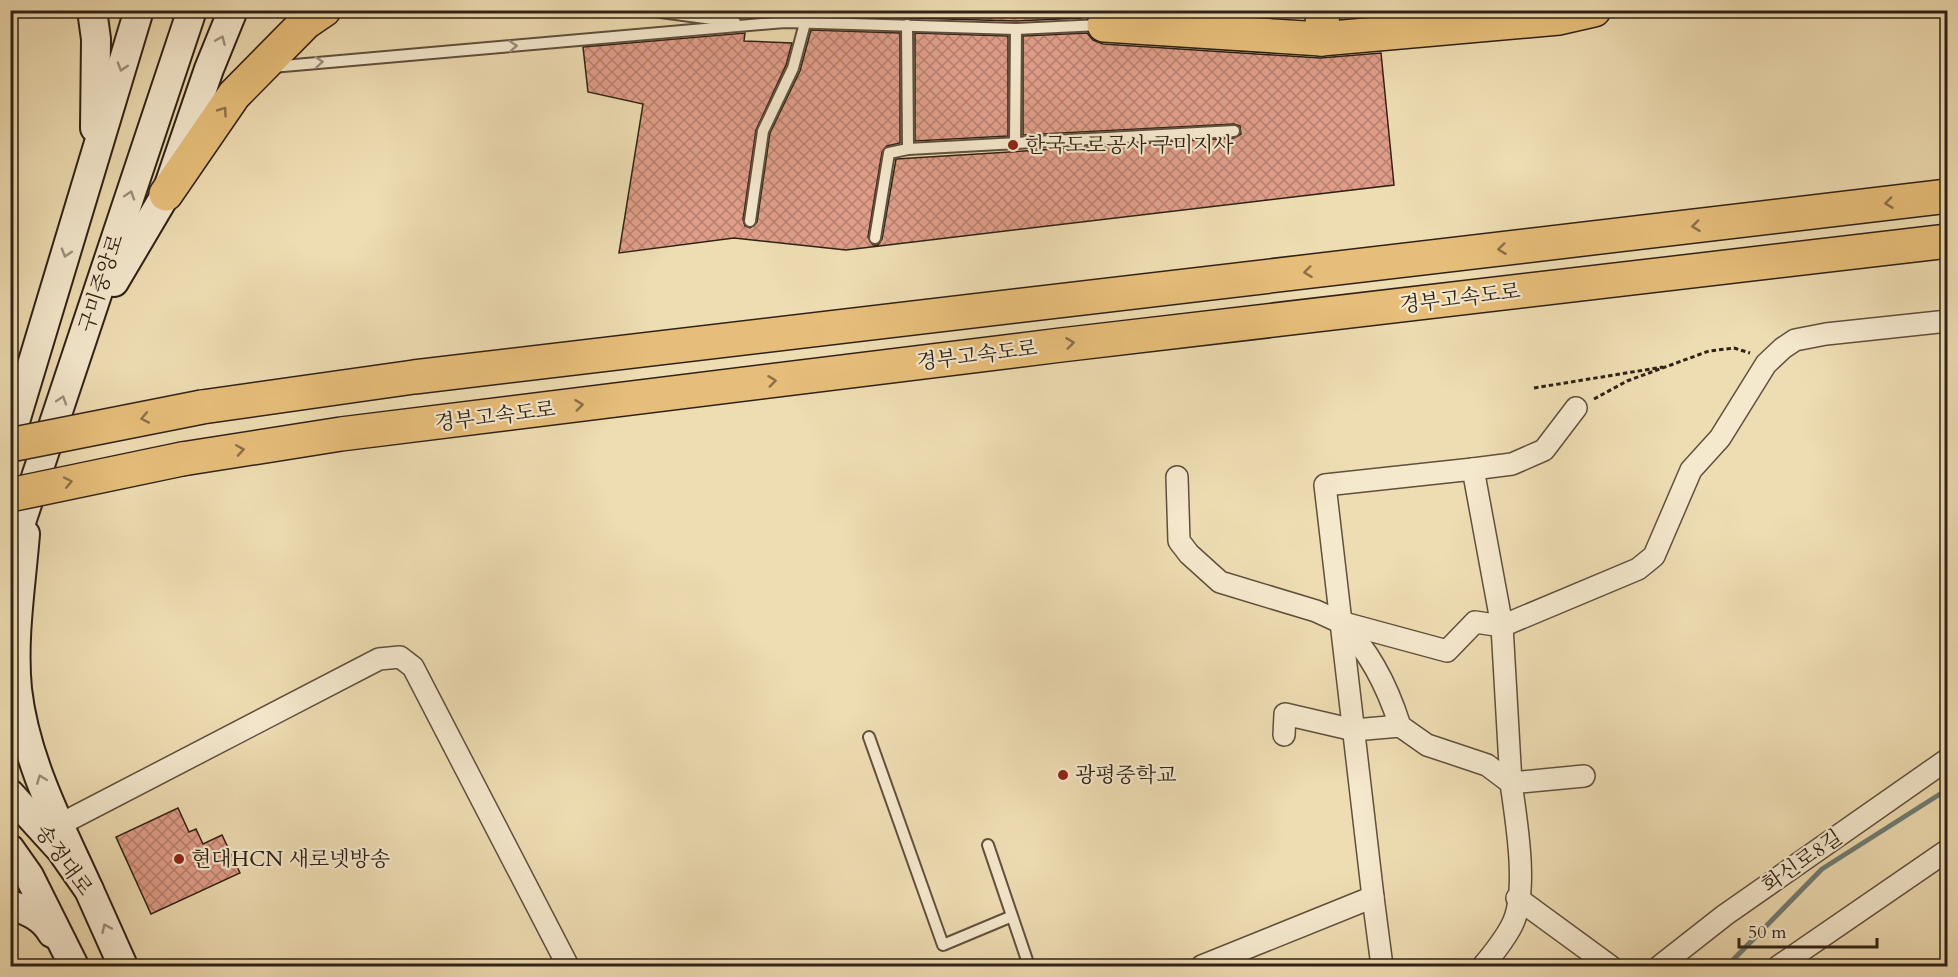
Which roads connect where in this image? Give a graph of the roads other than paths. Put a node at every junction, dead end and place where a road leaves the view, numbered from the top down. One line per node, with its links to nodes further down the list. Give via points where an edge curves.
1 (92, 10): 18 (main road, via 96,39)
2 (139, 10): 18 (main road, 구미중앙로, one-way to 18)
3 (192, 10): 25 (main road, 구미중앙로, one-way to 3)
4 (233, 10): 19 (main road, one-way to 4)
5 (324, 10): 14 (highway, via 305,23)
6 (646, 10): 9 (lane)
7 (1594, 10): 11 (highway, via 1559,18)
8 (805, 23): 9 (lane); 12 (lane); 21 (lane, via 794,68 763,131)
9 (757, 24): 14 (lane, one-way to 9)
10 (1104, 25): 11 (highway); 13 (lane)
11 (1322, 25)
12 (907, 26): 13 (lane); 17 (lane)
13 (1016, 29): 16 (lane)
14 (260, 68): 19 (highway, one-way to 14, via 234,95)
15 (1234, 131): 16 (lane)
16 (1015, 143): 17 (lane)
17 (908, 149): 22 (lane, via 889,153)
18 (94, 159): 27 (main road, 구미중앙로, one-way to 27)
19 (166, 194): 25 (main road)
20 (1947, 196): 27 (highway, 경부고속도로, one-way to 27, bridge, via 414,377)
21 (750, 221)
22 (875, 238)
23 (1947, 241): 30 (highway, 경부고속도로, one-way to 23, bridge, via 182,459 341,434)
24 (1947, 321): 33 (street, via 1795,340 1766,364 1720,438 1691,470 1654,556 1638,569)
25 (84, 334): 30 (main road, 구미중앙로, one-way to 25)
26 (1576, 408): 28 (street, via 1544,450 1512,465)
27 (11, 436)
28 (1473, 469): 32 (street, via 1325,484); 33 (street)
29 (1177, 477): 32 (street, via 1179,541 1220,582)
30 (19, 499): 31 (main road, 구미중앙로); 42 (main road, one-way to 30, via 38,774 17,689)
31 (10, 555)
32 (1340, 622): 33 (street, via 1447,651 1475,622); 34 (street, via 1367,653); 35 (street)
33 (1502, 626): 40 (street)
34 (1400, 726): 35 (street); 40 (street, via 1427,745 1487,765)
35 (1354, 730): 36 (street, via 1285,714); 47 (street)
36 (1284, 735)
37 (869, 737): 50 (lane, via 944,945)
38 (1947, 759): 59 (street, 화신로8길, via 1725,915)
39 (1584, 776): 40 (street)
40 (1511, 783): 48 (street, via 1520,844)
41 (10, 794): 46 (main road, 송정대로, via 61,850)
42 (59, 825): 46 (main road); 53 (street, via 379,659 400,657 412,667)
43 (988, 845): 50 (lane)
44 (10, 849): 51 (main road, 송정대로, via 29,876)
45 (1947, 850): 60 (street)
46 (89, 890): 52 (main road, 송정대로, one-way to 46)
47 (1373, 897): 55 (street); 56 (street)
48 (1517, 898): 57 (street, via 1513,924); 58 (street)
49 (10, 905): 51 (main road, via 47,924)
50 (1010, 917): 54 (lane)
51 (73, 966)
52 (123, 966)
53 (568, 966)
54 (1029, 966)
55 (1202, 966)
56 (1381, 966)
57 (1483, 966)
58 (1610, 966)
59 (1660, 966)
60 (1779, 966)

